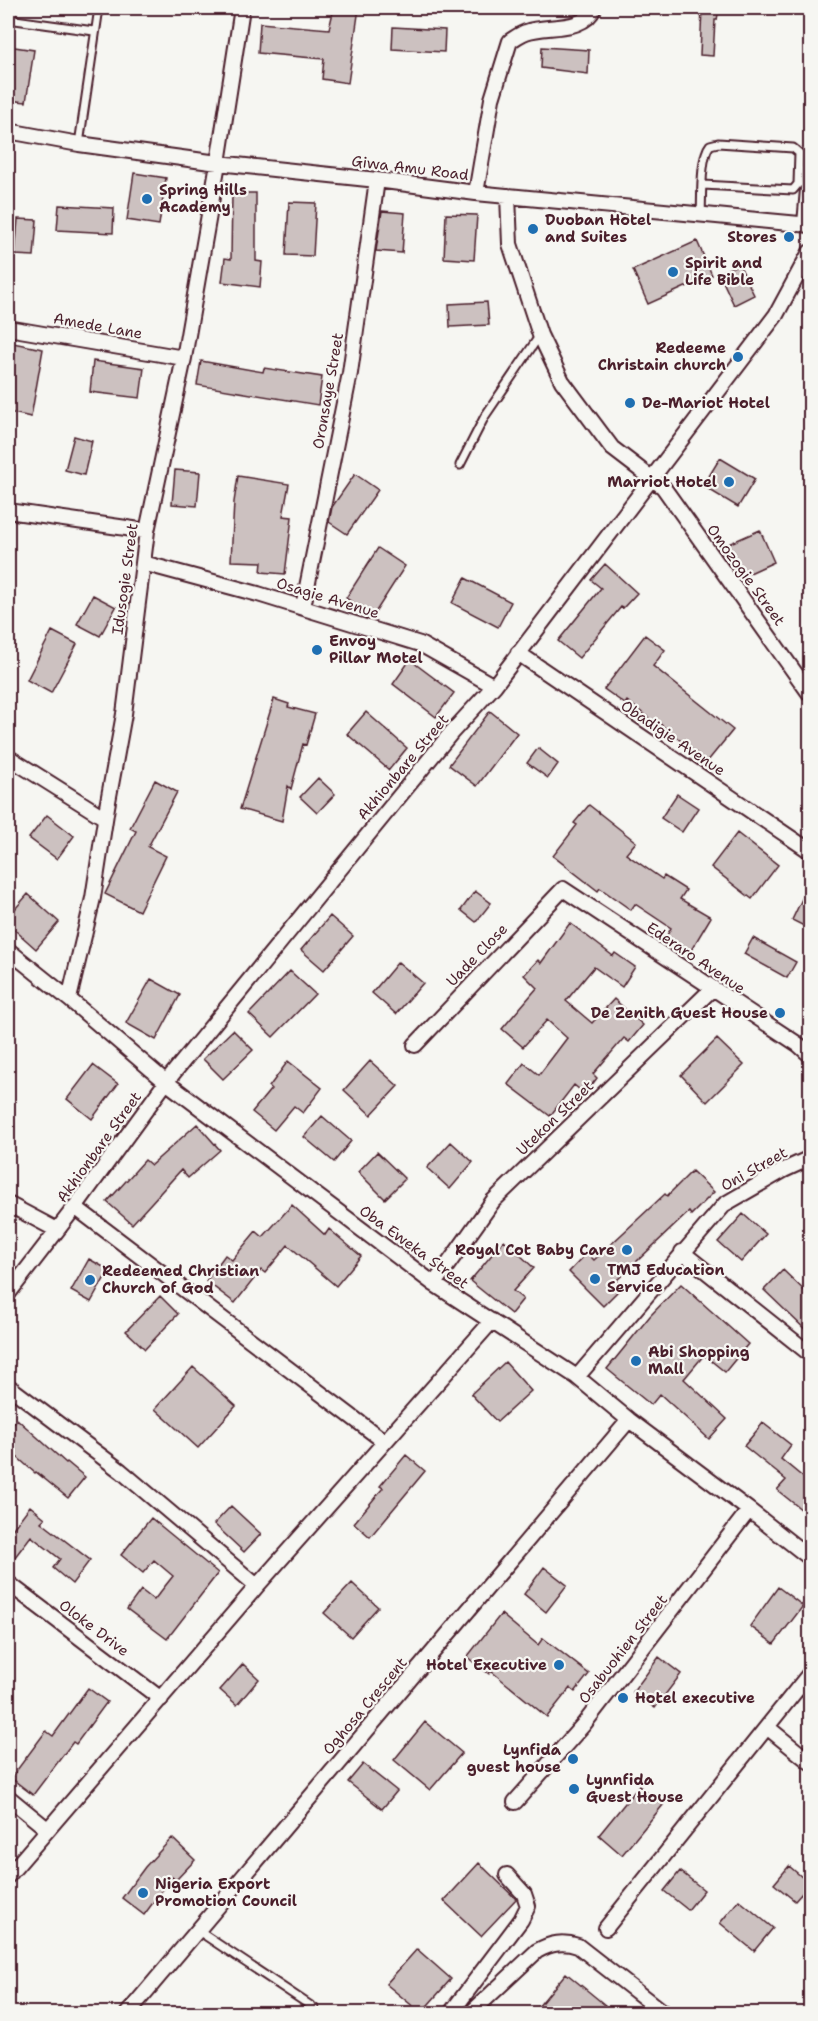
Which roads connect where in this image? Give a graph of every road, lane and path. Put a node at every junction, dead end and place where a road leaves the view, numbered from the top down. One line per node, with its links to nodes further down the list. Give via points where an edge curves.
1 (99, 8): 5 (lane)
2 (242, 8): 8 (street, Idusogie Street)
3 (594, 8): 12 (street, via 582,21 527,31 510,41 492,99)
4 (8, 19): 5 (lane)
5 (94, 31): 7 (lane)
6 (8, 131): 7 (street, Giwa Amu Road)
7 (79, 144): 8 (street, Giwa Amu Road)
8 (218, 164): 10 (street, Giwa Amu Road); 19 (street, Idusogie Street)
9 (810, 166): 15 (street)
10 (377, 180): 12 (street, Giwa Amu Road); 25 (street, Oronsaye Street, via 350,373)
11 (703, 185): 11 (lane, via 705,152 713,143 794,148 799,153 798,183 793,190); 14 (lane)
12 (476, 193): 13 (street, Giwa Amu Road)
13 (508, 196): 14 (street, Giwa Amu Road); 18 (street, Omozogie Street, via 510,244)
14 (701, 216): 15 (street, Giwa Amu Road)
15 (808, 225)
16 (810, 252): 21 (street, Akhionbare Street, via 776,315)
17 (8, 328): 19 (street, Amede Lane)
18 (540, 335): 20 (lane, via 486,416); 21 (street, Omozogie Street, via 562,381 612,448)
19 (184, 358): 23 (street, Idusogie Street)
20 (460, 465)
21 (652, 478): 26 (street, Akhionbare Street); 28 (street, Omozogie Street, via 663,487)
22 (8, 511): 23 (street)
23 (147, 531): 24 (street, Idusogie Street)
24 (143, 563): 25 (street, Osagie Avenue); 30 (street, Idusogie Street, via 124,714)
25 (303, 607): 27 (street, Osagie Avenue, via 420,644)
26 (518, 653): 27 (street, Akhionbare Street); 31 (street, Obadigie Avenue)
27 (495, 686): 38 (street, Akhionbare Street, via 451,733)
28 (810, 694)
29 (8, 757): 30 (street, via 105,818)
30 (107, 807): 35 (street, Idusogie Street, via 93,898)
31 (810, 851)
32 (563, 889): 34 (street, Ederaro Avenue); 36 (street, Uade Close)
33 (8, 950): 35 (street, Oba Eweka Street)
34 (712, 988): 37 (street, Ederaro Avenue); 44 (street, Utekon Street, via 493,1201)
35 (69, 999): 38 (street, Oba Eweka Street)
36 (415, 1045)
37 (810, 1055)
38 (166, 1082): 41 (street, Akhionbare Street); 44 (street, Oba Eweka Street)
39 (810, 1158): 43 (street, Oni Street, via 725,1204)
40 (8, 1204): 42 (street)
41 (75, 1207): 42 (street, Akhionbare Street); 51 (street)
42 (57, 1230): 45 (street, Akhionbare Street)
43 (682, 1252): 47 (street); 48 (street, Oni Street)
44 (434, 1284): 46 (street, Oba Eweka Street)
45 (8, 1294)
46 (492, 1321): 48 (street, Oba Eweka Street); 51 (street)
47 (810, 1354)
48 (577, 1377): 50 (street, Oba Eweka Street)
49 (8, 1386): 55 (street, via 121,1470)
50 (629, 1420): 52 (street, Oba Eweka Street); 66 (street, Oghosa Crescent)
51 (385, 1442): 55 (street)
52 (749, 1510): 53 (street, Oba Eweka Street); 61 (street, Osabuohien Street, via 642,1652)
53 (810, 1558)
54 (8, 1583): 57 (street, Oloke Drive)
55 (257, 1586): 57 (street)
56 (810, 1673): 58 (street)
57 (160, 1699): 62 (street)
58 (767, 1727): 59 (street); 65 (street)
59 (810, 1762)
60 (8, 1797): 62 (street)
61 (515, 1802)
62 (47, 1828): 64 (street)
63 (507, 1875): 71 (street, via 524,1894 528,1906)
64 (8, 1876)
65 (606, 1928)
66 (197, 1930): 67 (lane); 70 (street, Oghosa Crescent)
67 (314, 2008)
68 (658, 2011): 69 (street, via 578,1946 566,1942 537,1951)
69 (475, 2012)
70 (127, 2013)
71 (450, 2013)

